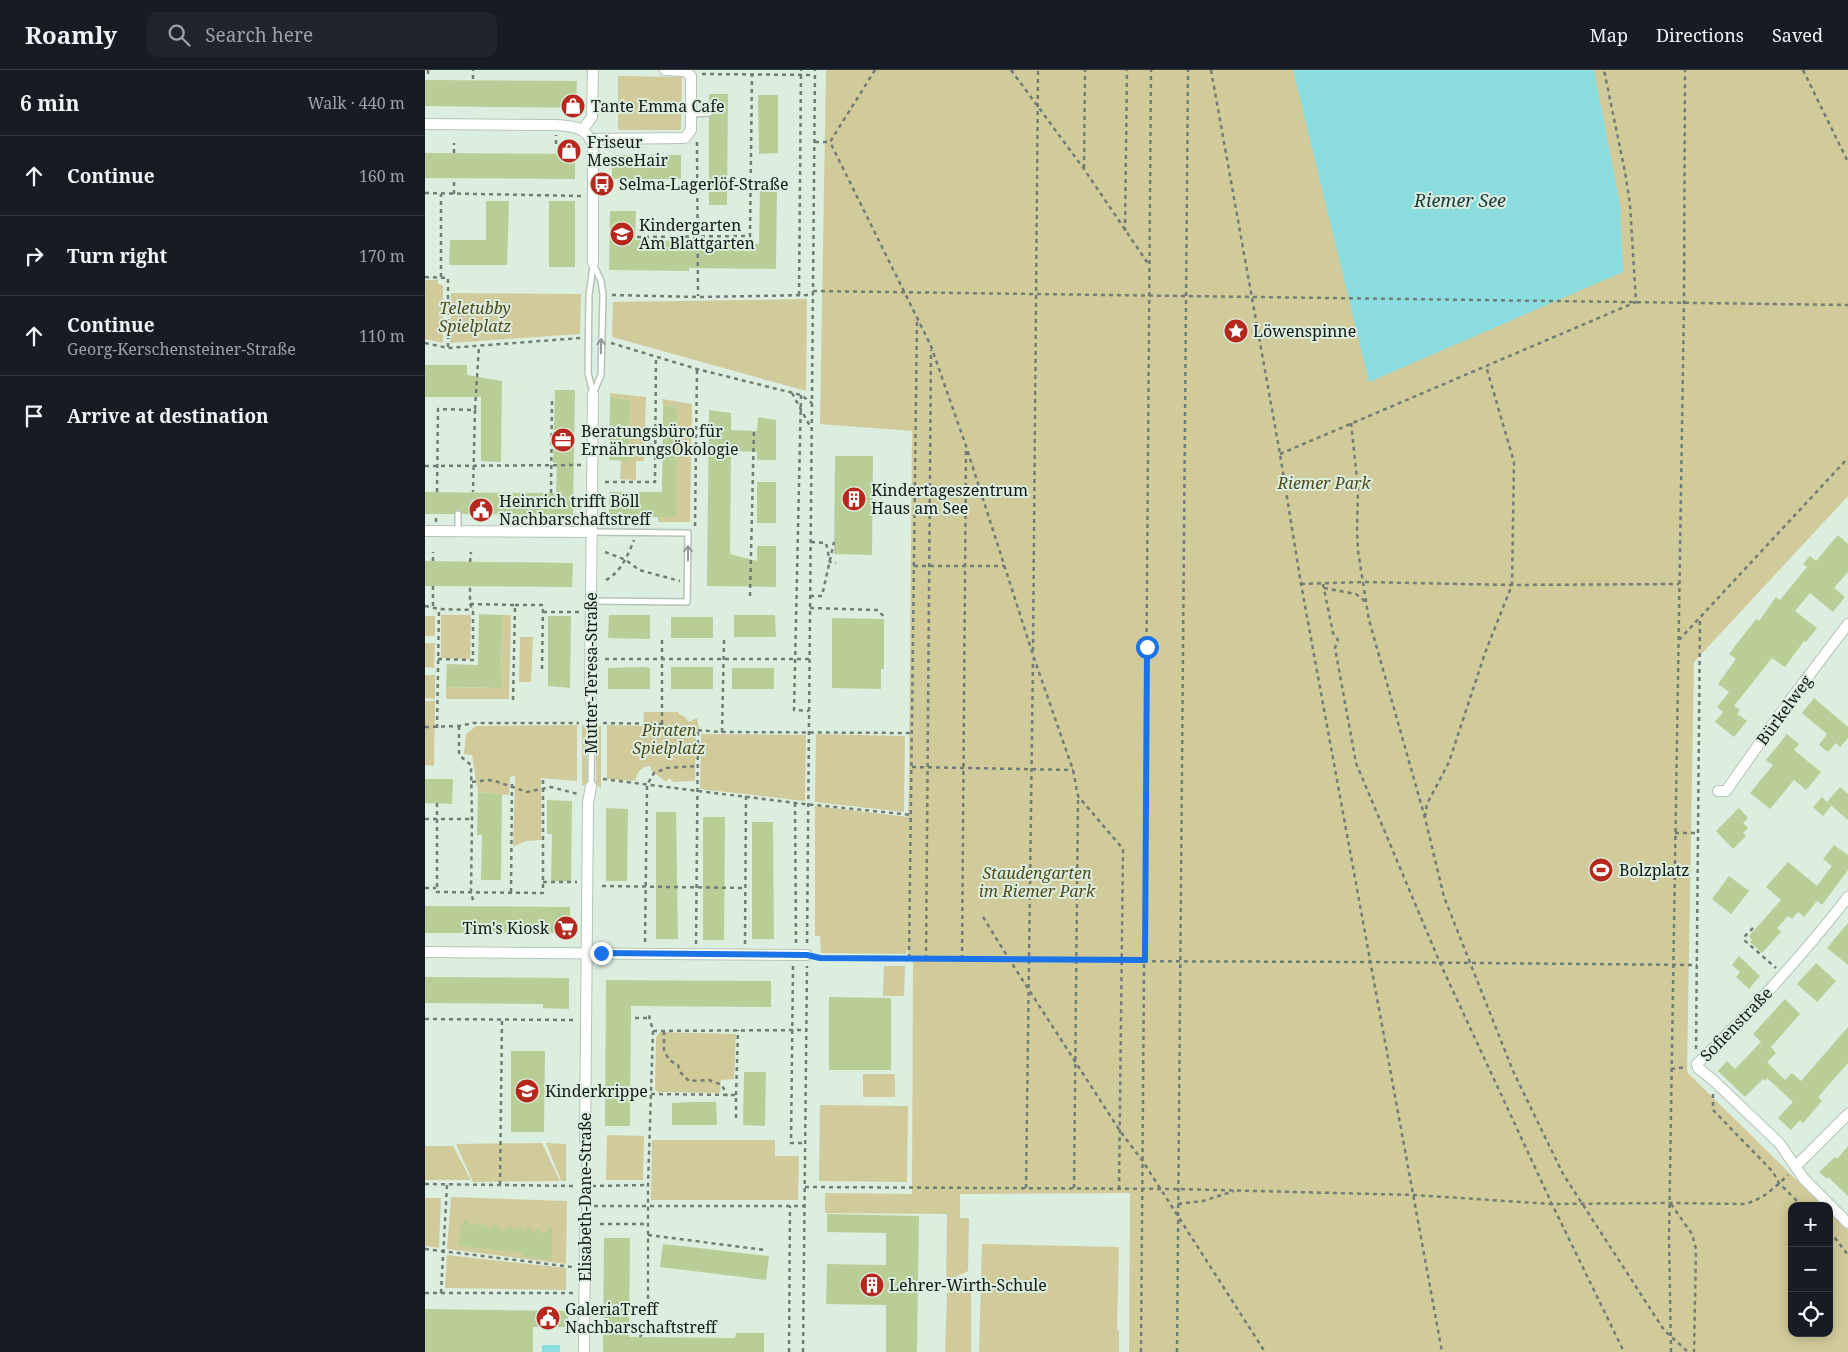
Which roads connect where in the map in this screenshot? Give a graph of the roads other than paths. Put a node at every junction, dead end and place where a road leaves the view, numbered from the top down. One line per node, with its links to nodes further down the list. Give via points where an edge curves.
1 (593, 70): 6 (street, via 593,117)
2 (665, 70): 4 (street, via 685,71 691,76)
3 (709, 113): 4 (lane)
4 (691, 114): 7 (street, via 691,130 685,138)
5 (425, 124): 6 (street, via 565,125)
6 (583, 129): 7 (street)
7 (591, 139): 8 (street, Mutter-Teresa-Straße)
8 (593, 263): 9 (lane, Mutter-Teresa-Straße, via 587,373); 9 (lane, Mutter-Teresa-Straße, one-way to 8, via 601,375 603,295)
9 (593, 394): 13 (street, Mutter-Teresa-Straße)
10 (458, 514): 12 (lane)
11 (425, 531): 12 (street)
12 (458, 531): 13 (street)
13 (591, 532): 14 (street, Mutter-Teresa-Straße); 14 (lane, one-way to 13, via 687,602 688,533)
14 (591, 601): 16 (street, Mutter-Teresa-Straße)
15 (1848, 624): 18 (street, Bürkelweg, via 1726,791)
16 (592, 708): 17 (lane, Mutter-Teresa-Straße)
17 (591, 786): 21 (street, Mutter-Teresa-Straße, via 588,803)
18 (1718, 790)
19 (1848, 897): 25 (street, Sofienstraße, via 1782,976 1697,1065 1780,1144)
20 (425, 952): 21 (street)
21 (587, 953): 22 (street); 24 (street, Elisabeth-Dane-Straße)
22 (807, 955)
23 (1848, 1114): 25 (street)
24 (585, 1142): 27 (lane, Elisabeth-Dane-Straße)
25 (1796, 1166): 26 (street, Sofienstraße, via 1804,1180)
26 (1848, 1222)
27 (585, 1224): 28 (street, Elisabeth-Dane-Straße)
28 (584, 1352)

